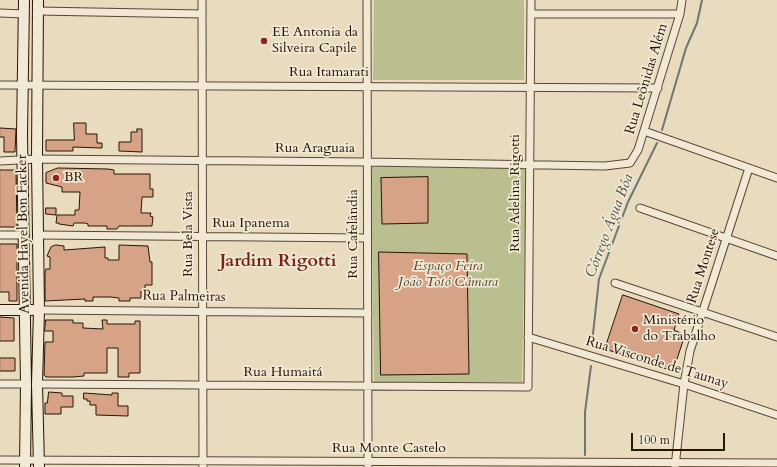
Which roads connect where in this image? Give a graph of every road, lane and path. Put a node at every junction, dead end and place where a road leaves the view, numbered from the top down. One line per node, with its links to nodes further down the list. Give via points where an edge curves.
1 (24, 0): 9 (main road, Avenida Hayel Bon Facker)
2 (38, 0): 7 (main road, Avenida Hayel Bon Facker)
3 (202, 0): 10 (street, Rua Bela Vista)
4 (367, 0): 17 (street, Rua Cafelândia)
5 (531, 0): 11 (street, Rua Adelina Rigotti)
6 (682, 0): 12 (street, Rua Leônidas Além)
7 (38, 11): 10 (street); 13 (main road, Avenida Hayel Bon Facker)
8 (0, 13): 9 (street)
9 (24, 14): 14 (main road, Avenida Hayel Bon Facker)
10 (202, 14): 16 (street, Rua Bela Vista)
11 (531, 14): 12 (street); 18 (street, Rua Adelina Rigotti)
12 (680, 14): 19 (street, Rua Leônidas Além)
13 (37, 83): 14 (street, Rua Itamarati); 16 (street, Rua Itamarati); 21 (main road, Avenida Hayel Bon Facker)
14 (22, 84): 15 (street, Rua Itamarati); 23 (main road, Avenida Hayel Bon Facker)
15 (0, 85)
16 (202, 86): 17 (street, Rua Itamarati); 24 (street, Rua Bela Vista)
17 (366, 86): 18 (street, Rua Itamarati); 25 (street, Rua Cafelândia)
18 (530, 87): 19 (street, Rua Itamarati); 27 (street, Rua Adelina Rigotti)
19 (658, 88): 20 (street, Rua Leônidas Além)
20 (644, 131): 26 (street, Rua Leônidas Além, via 638,150); 28 (street)
21 (37, 159): 23 (street, Rua Araguaia); 24 (street, Rua Araguaia); 33 (main road, Avenida Hayel Bon Facker)
22 (0, 161): 23 (street, Rua Araguaia)
23 (22, 161): 32 (main road, Avenida Hayel Bon Facker)
24 (202, 161): 25 (street, Rua Araguaia); 34 (street, Rua Bela Vista)
25 (367, 162): 27 (street, Rua Araguaia); 35 (street, Rua Cafelândia)
26 (630, 163): 27 (street, Rua Araguaia, via 605,166)
27 (529, 164): 45 (street, Rua Adelina Rigotti)
28 (749, 168): 29 (street); 36 (street, Rua Montese)
29 (777, 178)
30 (640, 208): 36 (street)
31 (0, 235): 32 (street)
32 (25, 235): 40 (main road, Avenida Hayel Bon Facker)
33 (38, 235): 34 (street, Rua Ipanema); 41 (main road, Avenida Hayel Bon Facker)
34 (203, 237): 35 (street, Rua Ipanema); 42 (street, Rua Bela Vista)
35 (367, 238): 44 (street, Rua Cafelândia)
36 (726, 238): 37 (street); 43 (street, Rua Montese)
37 (777, 256)
38 (615, 283): 43 (street)
39 (0, 310): 40 (main road, Rua Palmeiras)
40 (26, 310): 41 (main road, Rua Palmeiras); 48 (main road, Avenida Hayel Bon Facker)
41 (39, 310): 42 (street, Rua Palmeiras); 49 (main road, Avenida Hayel Bon Facker)
42 (202, 312): 44 (street, Rua Palmeiras); 51 (street, Rua Bela Vista)
43 (703, 312): 46 (street); 50 (street, Rua Montese, via 690,351)
44 (368, 313): 52 (street, Rua Cafelândia)
45 (528, 337): 50 (street, Rua Visconde de Taunay); 53 (street, Rua Adelina Rigotti)
46 (777, 337)
47 (0, 384): 48 (street)
48 (26, 384): 56 (main road, Avenida Hayel Bon Facker)
49 (37, 384): 51 (street, Rua Humaitá); 57 (main road, Avenida Hayel Bon Facker)
50 (684, 384): 54 (street, Rua Visconde de Taunay); 62 (street, Rua Montese)
51 (202, 385): 52 (street, Rua Humaitá); 58 (street, Rua Bela Vista)
52 (368, 387): 53 (street, Rua Humaitá); 60 (street, Rua Cafelândia)
53 (528, 387)
54 (777, 415)
55 (0, 460): 56 (street, Rua Monte Castelo)
56 (25, 463): 57 (street, Rua Monte Castelo)
57 (39, 463): 58 (street, Rua Monte Castelo)
58 (203, 463): 60 (street, Rua Monte Castelo)
59 (777, 463): 62 (street, Rua Monte Castelo)
60 (368, 464): 61 (street, Rua Monte Castelo)
61 (466, 464): 63 (street, Rua Monte Castelo)
62 (675, 464): 64 (street, Rua Monte Castelo)
63 (575, 465): 64 (street, Rua Monte Castelo)
64 (595, 465)

